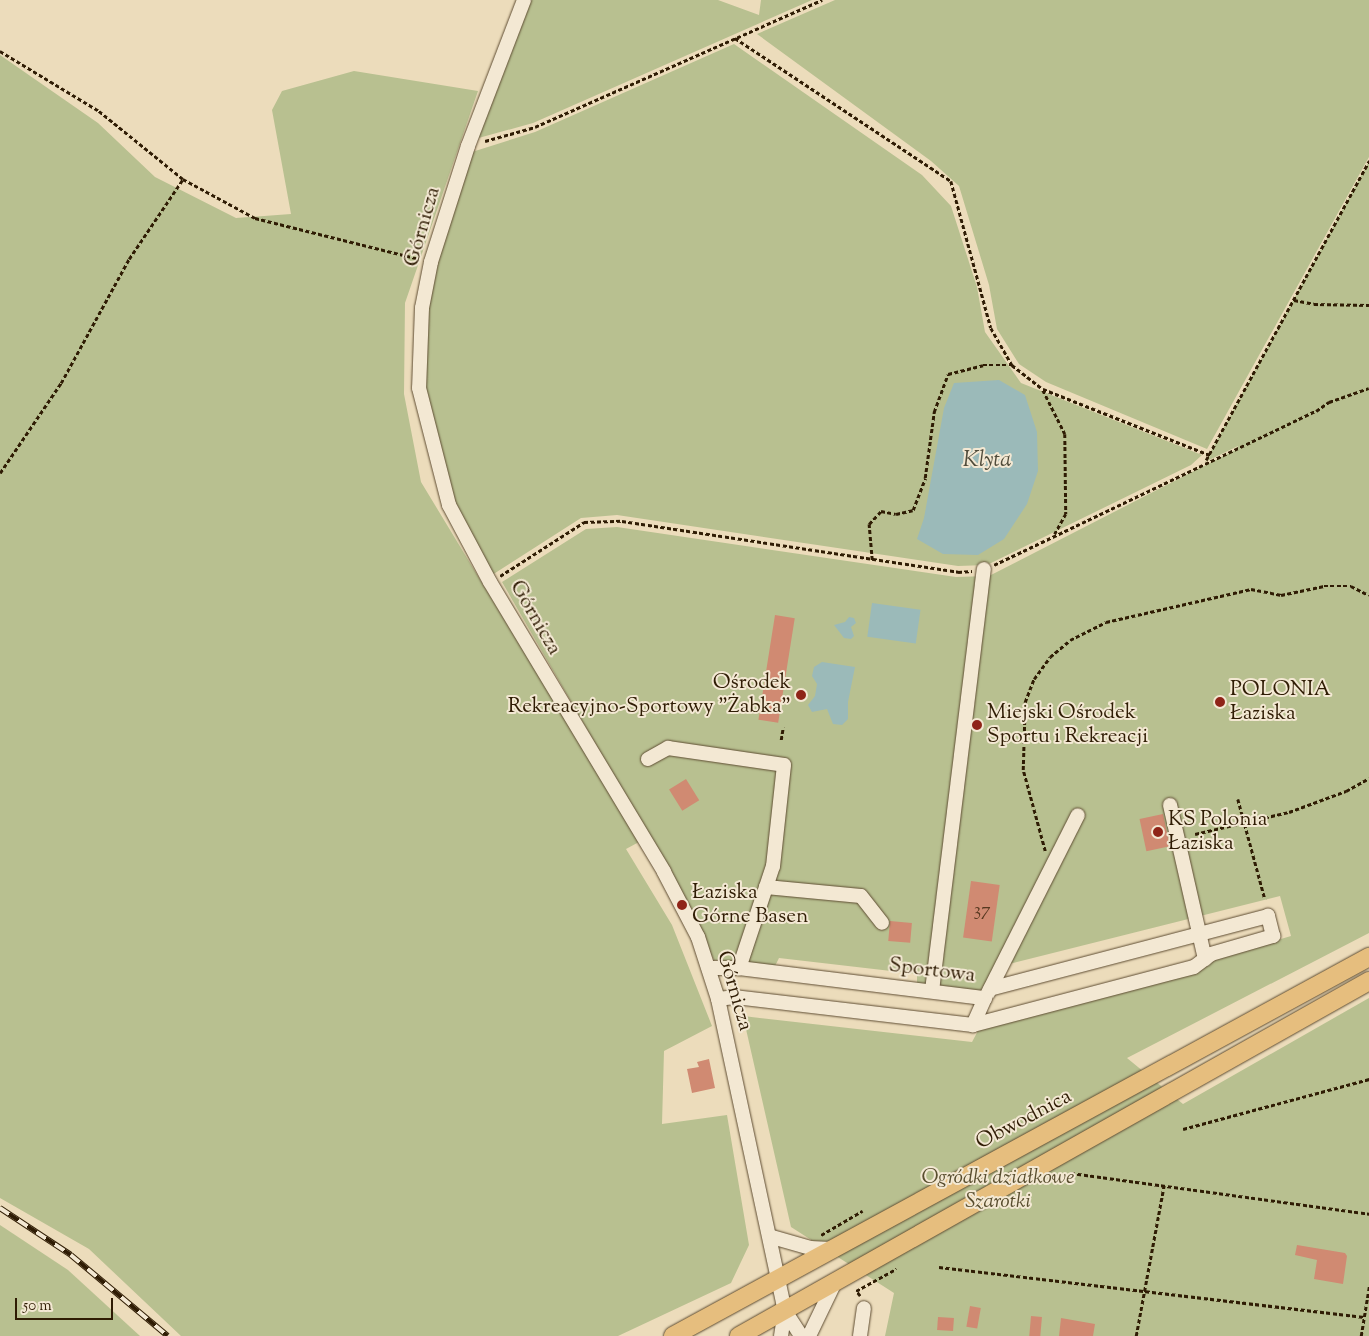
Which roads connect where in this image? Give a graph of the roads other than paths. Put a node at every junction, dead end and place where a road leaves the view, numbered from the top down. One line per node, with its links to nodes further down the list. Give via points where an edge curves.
1 (524, 0): 11 (street, Górnicza, via 468,146 431,262 422,308 420,388 449,505 490,582 664,872 698,937)
2 (984, 569): 14 (street)
3 (648, 760): 6 (street, via 668,748 784,765 773,866)
4 (1170, 805): 8 (street)
5 (1078, 814): 15 (street)
6 (766, 887): 7 (street, via 861,896); 12 (street)
7 (882, 923)
8 (1198, 934): 10 (street); 10 (street, via 1268,916 1271,926 1273,936 1211,954); 15 (street)
9 (1369, 957): 19 (main road, Obwodnica)
10 (1205, 959): 17 (street, via 1194,967)
11 (709, 968): 12 (street, Sportowa); 16 (street, Górnicza)
12 (739, 968): 14 (street, Sportowa)
13 (1369, 981): 21 (main road)
14 (932, 991): 15 (street, Sportowa)
15 (988, 994): 17 (street, Sportowa)
16 (718, 999): 17 (street, via 736,997); 18 (street, Górnicza)
17 (973, 1025)
18 (772, 1237): 19 (street, via 810,1248); 20 (street, Górnicza)
19 (831, 1249): 20 (main road, Obwodnica)
20 (778, 1280): 23 (street, Górnicza); 24 (main road, Obwodnica)
21 (835, 1282): 23 (main road); 28 (street)
22 (863, 1304): 29 (street)
23 (785, 1311): 25 (main road); 26 (street); 27 (street)
24 (673, 1336)
25 (739, 1336)
26 (781, 1336)
27 (801, 1336)
28 (810, 1336)
29 (860, 1336)

